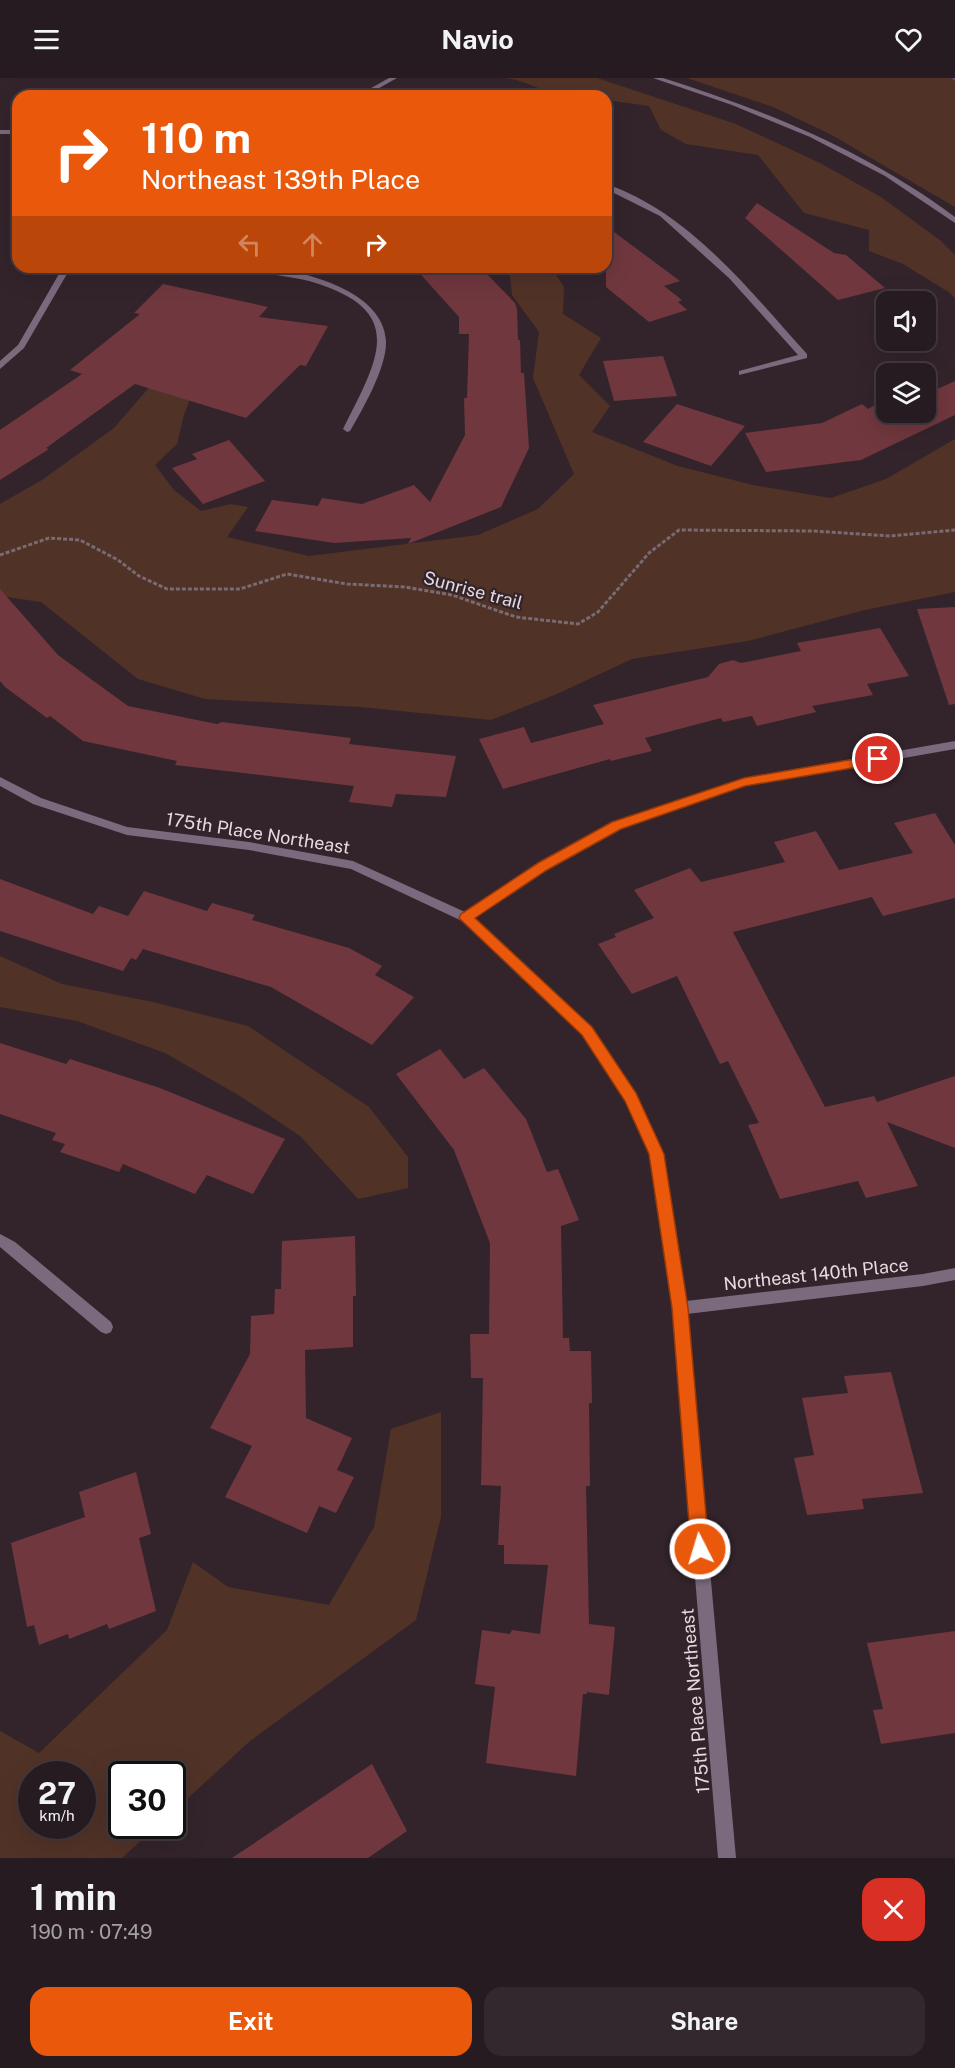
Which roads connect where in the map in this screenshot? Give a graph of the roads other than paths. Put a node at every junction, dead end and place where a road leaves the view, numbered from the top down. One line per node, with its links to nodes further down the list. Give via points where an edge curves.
1 (394, 78): 3 (street)
2 (656, 78): 5 (street, via 773,119 846,153 933,203)
3 (371, 90)
4 (612, 189): 9 (street, via 663,214 732,276 804,356)
5 (955, 221)
6 (64, 273): 8 (street, via 21,346)
7 (284, 273): 10 (street, via 312,279 355,296 374,315 382,339 376,367)
8 (0, 366)
9 (742, 373)
10 (347, 429)
11 (955, 745): 13 (street, via 744,782 617,825 543,866)
12 (0, 781): 13 (street, 175th Place Northeast, via 37,801 127,831 249,846 353,865)
13 (466, 918): 16 (street, 175th Place Northeast, via 587,1031 631,1098 656,1154)
14 (0, 1240): 17 (street)
15 (955, 1274): 16 (street, Northeast 140th Place)
16 (680, 1308): 18 (street, 175th Place Northeast)
17 (106, 1327)
18 (727, 1858)

